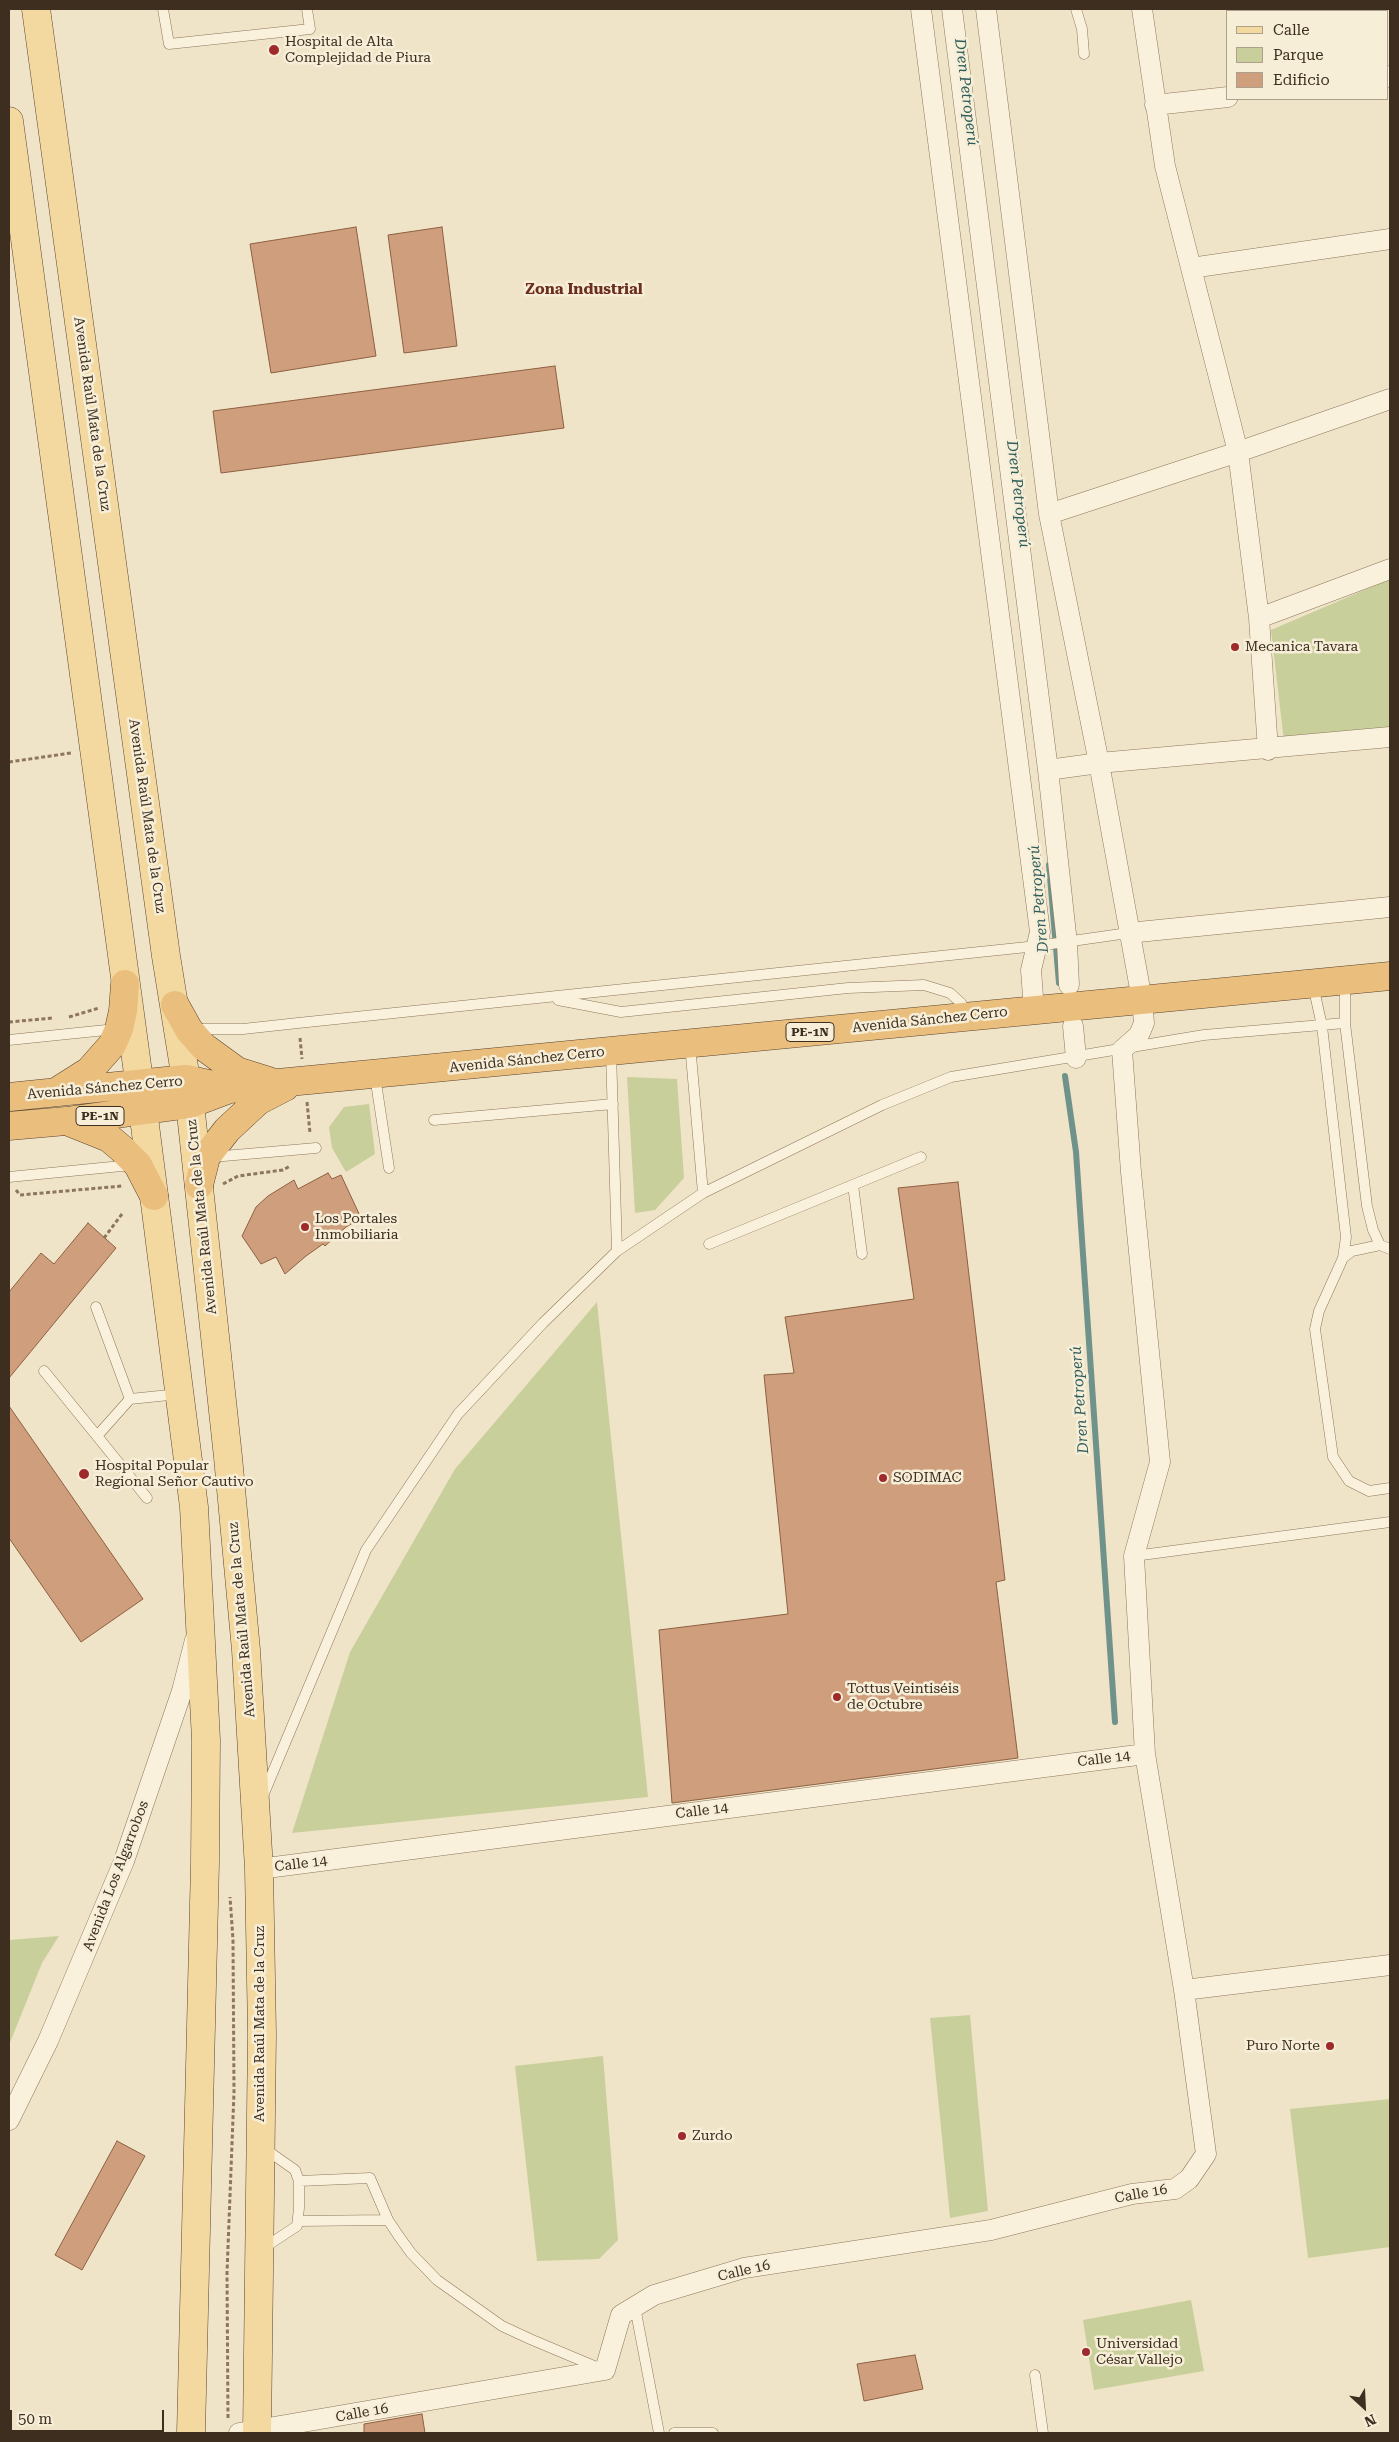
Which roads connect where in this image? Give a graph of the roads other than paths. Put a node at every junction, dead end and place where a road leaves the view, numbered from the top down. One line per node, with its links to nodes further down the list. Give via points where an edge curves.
1 (36, 9): 35 (main road, Avenida Raúl Mata de la Cruz)
2 (163, 9): 3 (lane, via 169,44 310,29)
3 (307, 9)
4 (921, 9): 27 (street, via 1040,932)
5 (952, 9): 23 (street)
6 (986, 9): 17 (street)
7 (1076, 9): 9 (lane)
8 (1142, 9): 11 (street)
9 (1084, 54)
10 (1226, 97): 11 (street)
11 (1155, 106): 14 (street, via 1165,166)
12 (9, 121): 30 (main road)
13 (1390, 239): 14 (street)
14 (1191, 268): 16 (street)
15 (1390, 399): 16 (street)
16 (1238, 452): 17 (street); 19 (street)
17 (1049, 514): 22 (street)
18 (1390, 569): 19 (street)
19 (1259, 618): 21 (street)
20 (1390, 737): 21 (street)
21 (1268, 750): 22 (street)
22 (1099, 763): 23 (street); 25 (street)
23 (1048, 770): 26 (street)
24 (1390, 907): 25 (street)
25 (1128, 933): 26 (lane); 34 (street)
26 (1067, 943): 27 (lane); 32 (street)
27 (1037, 946): 33 (lane); 36 (street, via 1030,970)
28 (1390, 976): 29 (highway, Avenida Sánchez Cerro / PE-1N)
29 (1346, 980): 31 (highway, Avenida Sánchez Cerro / PE-1N); 38 (lane)
30 (125, 984): 41 (highway); 53 (main road)
31 (1313, 984): 34 (highway, Avenida Sánchez Cerro / PE-1N); 40 (lane)
32 (1069, 985)
33 (545, 998): 37 (lane, via 621,1012 848,988 924,985 950,993); 42 (lane, via 243,1029)
34 (1142, 1000): 36 (highway, Avenida Sánchez Cerro / PE-1N); 45 (street, via 1144,1022 1139,1034)
35 (175, 1005): 42 (highway); 51 (main road, Avenida Raúl Mata de la Cruz)
36 (1034, 1010): 37 (highway, Avenida Sánchez Cerro / PE-1N)
37 (969, 1016): 44 (highway, Avenida Sánchez Cerro / PE-1N)
38 (1345, 1023): 40 (lane); 69 (lane, via 1367,1206 1372,1230)
39 (1073, 1026): 47 (street)
40 (1322, 1026): 45 (lane, via 1204,1035); 73 (lane, via 1346,1238)
41 (120, 1029): 43 (lane); 50 (highway, via 104,1056 77,1080)
42 (189, 1030): 49 (highway, via 204,1047 237,1071)
43 (9, 1040)
44 (690, 1044): 46 (highway, Avenida Sánchez Cerro / PE-1N); 66 (lane)
45 (1122, 1050): 47 (lane); 84 (street, via 1160,1462)
46 (611, 1051): 48 (highway, Avenida Sánchez Cerro / PE-1N); 54 (lane)
47 (1076, 1058): 66 (lane, via 951,1077 917,1089)
48 (374, 1075): 49 (highway, Avenida Sánchez Cerro / PE-1N); 61 (lane)
49 (287, 1083): 51 (highway, Avenida Sánchez Cerro / PE-1N); 60 (highway, via 240,1116)
50 (54, 1092): 52 (highway, Avenida Sánchez Cerro / PE-1N); 53 (highway, Avenida Sánchez Cerro / PE-1N)
51 (188, 1092): 53 (highway, Avenida Sánchez Cerro / PE-1N); 65 (main road, Avenida Raúl Mata de la Cruz)
52 (9, 1097)
53 (141, 1097): 56 (highway, Avenida Sánchez Cerro / PE-1N); 67 (main road)
54 (613, 1104): 55 (lane); 71 (lane)
55 (434, 1120)
56 (66, 1121): 57 (highway, Avenida Sánchez Cerro / PE-1N); 62 (highway, via 109,1138)
57 (9, 1126)
58 (313, 1148): 60 (lane)
59 (921, 1157): 64 (lane)
60 (206, 1158): 65 (highway)
61 (389, 1168)
62 (132, 1176): 63 (lane); 67 (highway)
63 (12, 1177)
64 (854, 1184): 68 (lane); 72 (lane)
65 (209, 1187): 78 (main road, Avenida Raúl Mata de la Cruz)
66 (703, 1193): 71 (lane)
67 (154, 1196): 75 (main road)
68 (709, 1244)
69 (1380, 1245): 70 (lane); 73 (lane, via 1352,1251)
70 (1390, 1249)
71 (617, 1252): 87 (lane, via 542,1323 458,1414 366,1550)
72 (862, 1254)
73 (1343, 1258): 81 (lane, via 1315,1328 1333,1457 1349,1481 1369,1491)
74 (96, 1307): 79 (lane)
75 (175, 1361): 77 (main road); 78 (main road, via 177,1324 182,1314 190,1311 198,1319 214,1358)
76 (44, 1372): 80 (lane)
77 (180, 1394): 79 (lane); 85 (main road, via 194,1507)
78 (221, 1395): 87 (main road, Avenida Raúl Mata de la Cruz, via 246,1650)
79 (130, 1399): 80 (lane)
80 (96, 1436): 82 (lane)
81 (1390, 1488)
82 (147, 1498)
83 (1390, 1522): 84 (lane)
84 (1134, 1556): 86 (street)
85 (200, 1623): 91 (street, Avenida Los Algarrobos, via 182,1691 124,1861 48,2041); 100 (main road, via 206,1740 205,1863)
86 (1145, 1754): 88 (street, Calle 14); 90 (street)
87 (256, 1813): 88 (main road, Avenida Raúl Mata de la Cruz)
88 (259, 1869): 92 (main road, Avenida Raúl Mata de la Cruz)
89 (1390, 1965): 90 (street)
90 (1184, 1990): 97 (street, Calle 16, via 1206,2154 1189,2179 1175,2188 1132,2194 991,2230 744,2268 654,2295)
91 (9, 2120)
92 (261, 2146): 93 (lane, via 294,2170); 96 (main road, Avenida Raúl Mata de la Cruz)
93 (299, 2181): 94 (lane, via 370,2178); 95 (lane)
94 (388, 2220): 95 (lane); 98 (lane, via 411,2253 437,2280 502,2326)
95 (298, 2221): 96 (lane, via 297,2226)
96 (259, 2251): 101 (main road, Avenida Raúl Mata de la Cruz)
97 (634, 2307): 98 (street, Calle 16, via 621,2315); 102 (lane)
98 (605, 2370): 101 (street, Calle 16)
99 (1035, 2375): 105 (lane)
100 (191, 2433)
101 (251, 2433)
102 (660, 2433)
103 (674, 2433): 104 (lane)
104 (713, 2433)
105 (1043, 2433)

